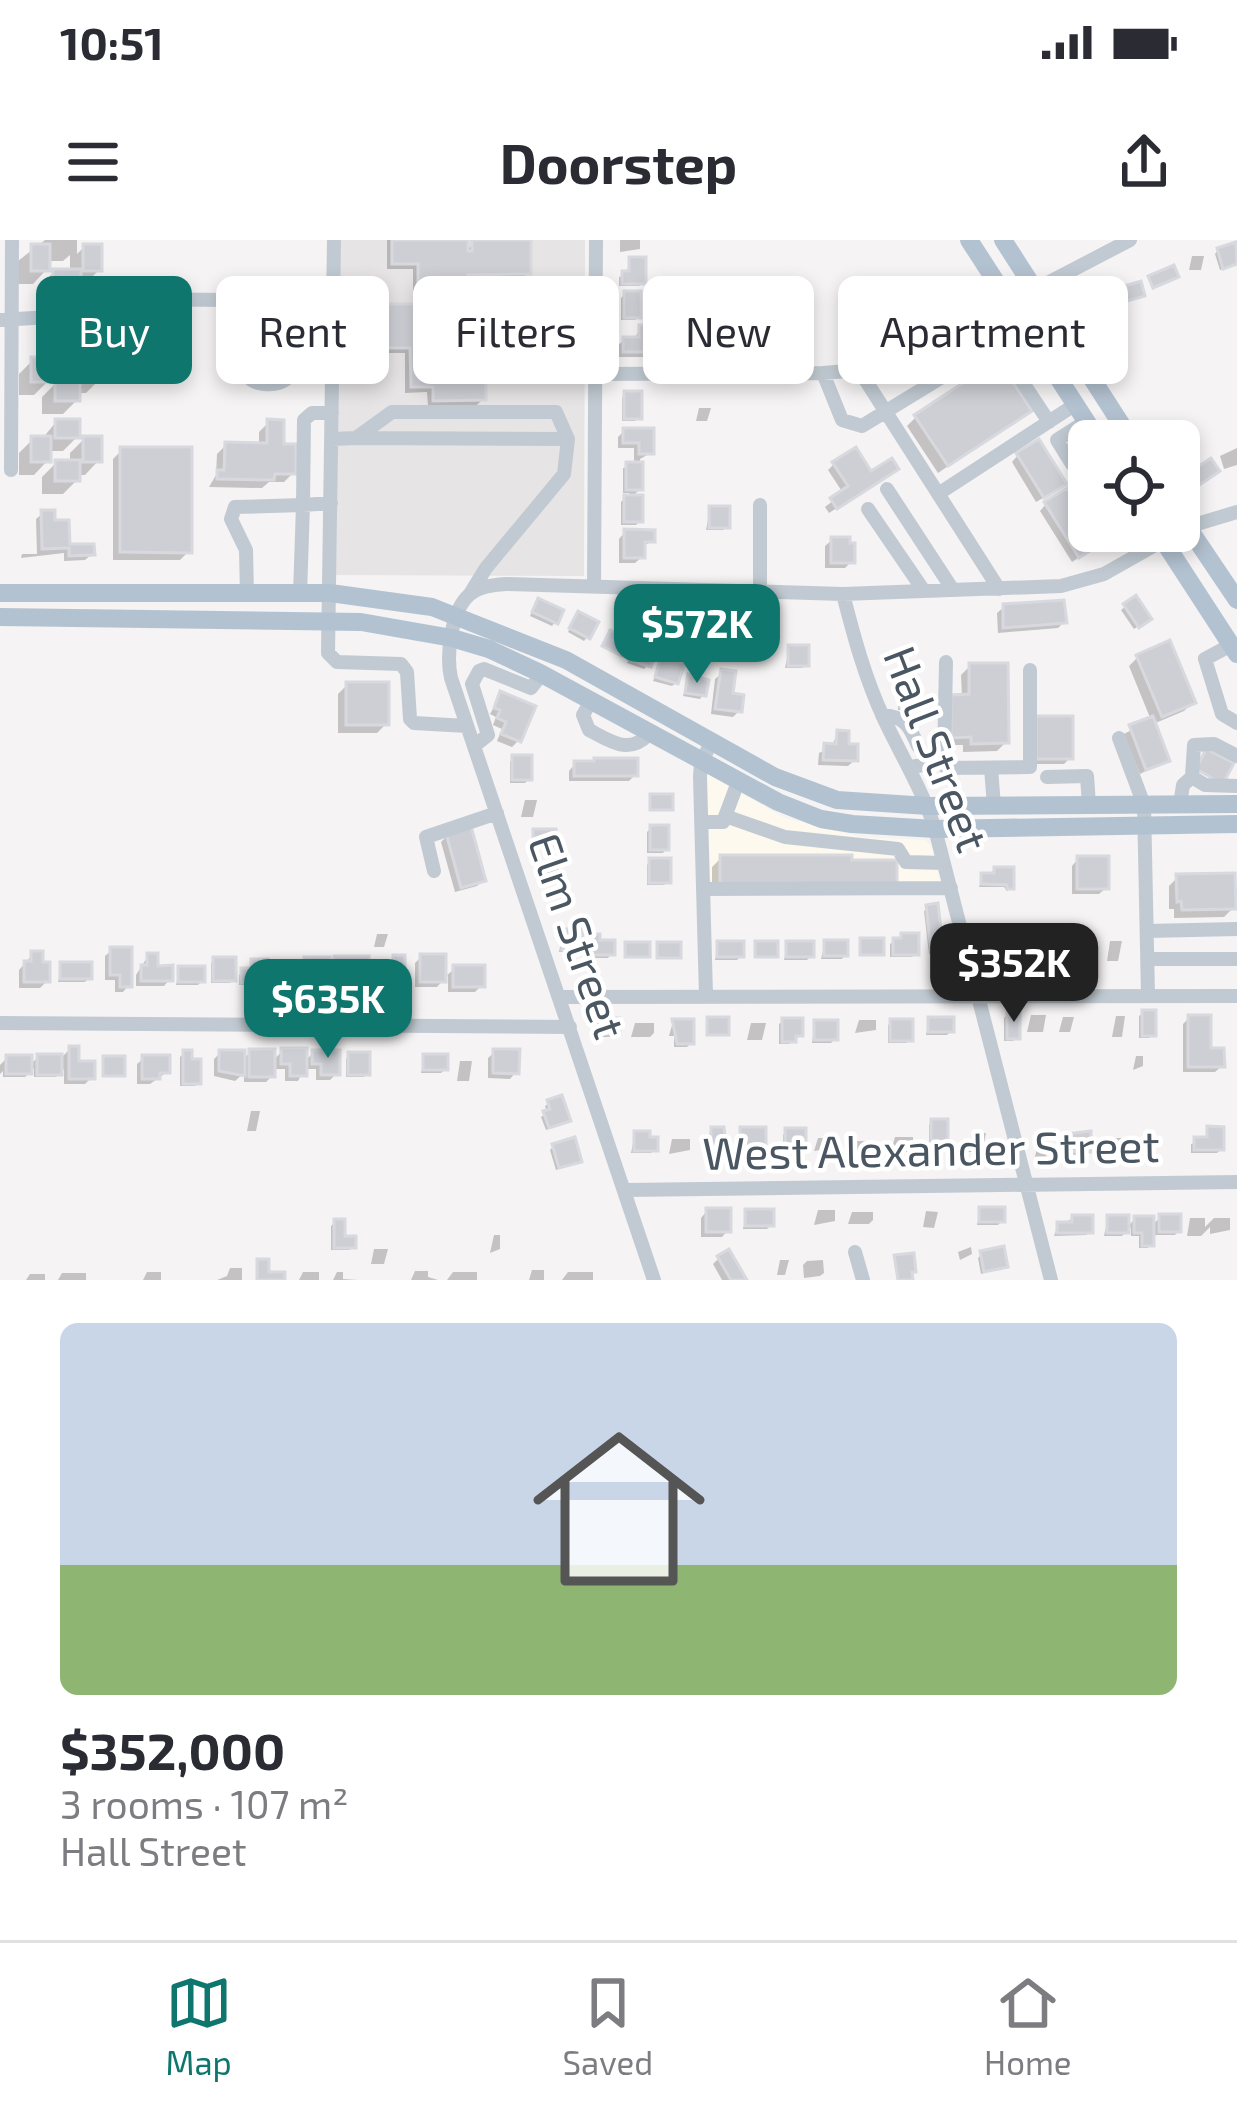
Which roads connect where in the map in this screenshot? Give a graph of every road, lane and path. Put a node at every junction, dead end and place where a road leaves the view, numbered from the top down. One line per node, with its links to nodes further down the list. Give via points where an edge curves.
1 (12, 240): 13 (street)
2 (334, 240): 7 (street)
3 (596, 240): 8 (street)
4 (969, 240): 9 (main road)
5 (1003, 240): 10 (main road)
6 (1130, 240): 11 (street)
7 (334, 276)
8 (596, 276)
9 (993, 276)
10 (1027, 276)
11 (1062, 276)
12 (36, 318): 13 (street)
13 (6, 320): 37 (street)
14 (838, 372): 15 (street)
15 (823, 373): 16 (street); 25 (street, via 842,420 862,426)
16 (619, 374)
17 (333, 384): 27 (street)
18 (595, 384): 49 (street)
19 (868, 384): 25 (street)
20 (930, 384): 25 (street)
21 (1023, 384): 31 (street)
22 (1063, 384): 26 (main road)
23 (1096, 384): 24 (main road)
24 (1109, 405): 26 (main road); 30 (main road)
25 (885, 411): 39 (street)
26 (1081, 412): 28 (street); 29 (main road); 31 (street)
27 (332, 413): 34 (street); 41 (street, via 304,420)
28 (1074, 420)
29 (1086, 420)
30 (1119, 420)
31 (1049, 422): 39 (street)
32 (1068, 427): 36 (street, via 1057,440)
33 (356, 438): 34 (street); 35 (street); 35 (street, via 392,412 481,410 556,412)
34 (332, 439): 40 (street)
35 (568, 439): 57 (street, Elm Street, via 564,474)
36 (1068, 458)
37 (11, 470)
38 (887, 489): 51 (street)
39 (938, 494): 50 (street)
40 (331, 503): 41 (street); 55 (street)
41 (303, 505): 56 (street); 59 (street, via 235,507 231,518 247,550)
42 (760, 505): 52 (street)
43 (868, 509): 53 (street)
44 (1237, 512): 45 (street)
45 (1200, 518)
46 (1200, 546): 60 (main road)
47 (1136, 552): 50 (street, via 1104,574 1061,586)
48 (1171, 552): 65 (main road)
49 (594, 587): 52 (street); 57 (street, via 506,584)
50 (1000, 589): 51 (street)
51 (952, 590): 53 (street)
52 (760, 591): 58 (street)
53 (924, 591): 58 (street)
54 (0, 593): 59 (main road)
55 (330, 593): 56 (main road); 61 (main road); 63 (street)
56 (300, 594): 59 (main road)
57 (470, 594): 61 (street, Elm Street)
58 (842, 594): 71 (street, Hall Street)
59 (247, 595)
60 (1237, 601)
61 (459, 615): 64 (street, Elm Street); 76 (main road, via 566,660)
62 (0, 617): 63 (main road)
63 (329, 621): 64 (main road); 73 (street, via 331,659 405,668 414,723)
64 (452, 638): 68 (main road); 70 (street, Elm Street)
65 (1235, 647): 72 (street, via 1205,659 1222,714)
66 (946, 662): 79 (street)
67 (1030, 670): 82 (street, via 1030,767)
68 (542, 674): 69 (street, via 530,688 484,669); 80 (main road)
69 (472, 685): 70 (street); 77 (street, via 488,735)
70 (455, 691): 73 (street, Elm Street)
71 (882, 715): 75 (street, Hall Street); 75 (street, via 896,716 915,739)
72 (1237, 723)
73 (467, 726): 77 (street, Elm Street)
74 (1119, 738): 88 (street)
75 (895, 742): 81 (street, Hall Street)
76 (711, 743): 80 (street); 90 (main road, via 809,792)
77 (474, 746): 93 (street, Elm Street)
78 (1237, 756): 84 (street, via 1194,745)
79 (944, 762): 81 (street); 82 (street)
80 (701, 763): 85 (main road); 95 (street)
81 (910, 766): 90 (street, Hall Street)
82 (991, 768): 91 (street)
83 (1047, 777): 92 (street, via 1087,776)
84 (1196, 779): 86 (street); 89 (street)
85 (738, 782): 94 (street); 98 (main road, via 820,819)
86 (1237, 786)
87 (1237, 804): 89 (main road)
88 (1144, 805): 89 (main road); 92 (main road); 97 (street)
89 (1191, 805)
90 (928, 806): 91 (main road); 98 (street, Hall Street)
91 (994, 806): 92 (main road)
92 (1089, 806)
93 (497, 813): 100 (street, via 426,836); 111 (street, Elm Street)
94 (728, 817): 95 (street); 99 (street, via 785,836 898,849 906,862)
95 (701, 822): 102 (street)
96 (1237, 824): 97 (main road)
97 (1144, 829): 98 (main road); 104 (street)
98 (935, 830): 99 (street, Hall Street)
99 (944, 863): 101 (street, Hall Street)
100 (434, 871)
101 (951, 888): 102 (street); 108 (street, Hall Street)
102 (703, 889): 107 (street)
103 (1237, 928): 104 (street)
104 (1147, 931): 105 (street)
105 (1147, 959): 106 (street); 109 (street)
106 (1237, 959)
107 (706, 996): 108 (street); 111 (street)
108 (980, 996): 109 (street); 115 (street, Hall Street)
109 (1148, 996): 110 (street)
110 (1237, 996)
111 (560, 997): 113 (street, Elm Street)
112 (0, 1023): 113 (street)
113 (570, 1027): 116 (street, Elm Street)
114 (1237, 1181): 115 (street, West Alexander Street)
115 (1026, 1182): 116 (street, West Alexander Street); 120 (street, Hall Street)
116 (626, 1190): 118 (street, Elm Street)
117 (855, 1252): 119 (street)
118 (654, 1280)
119 (863, 1280)
120 (1051, 1280)

